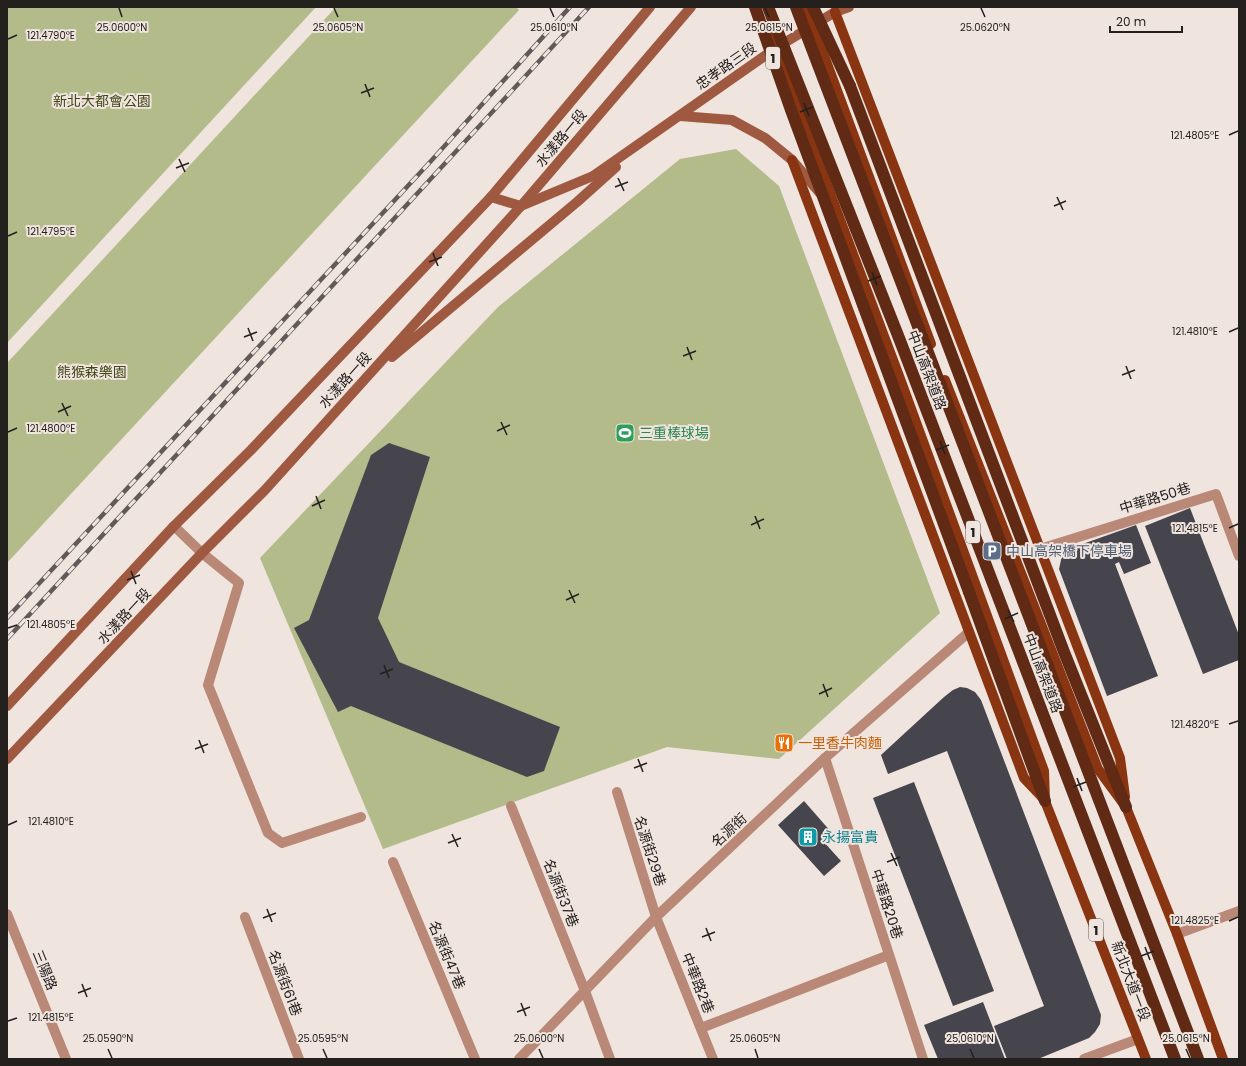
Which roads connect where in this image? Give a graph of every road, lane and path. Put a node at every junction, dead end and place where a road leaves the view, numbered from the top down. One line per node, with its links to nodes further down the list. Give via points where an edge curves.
1 (650, 7): 16 (street, 水漾路一段)
2 (691, 7): 17 (street, 水漾路一段)
3 (755, 7): 29 (highway, 1, bridge, via 790,110)
4 (759, 7): 12 (main road, 1)
5 (768, 7): 52 (highway, 中山高架道路 / 1, bridge, via 899,338)
6 (796, 7): 53 (highway, 中山高架道路 / 1, bridge)
7 (806, 7): 11 (main road, 1)
8 (813, 7): 31 (highway, 1, bridge, via 850,86 1064,652)
9 (849, 7): 10 (street, 忠孝路三段)
10 (835, 12): 11 (street, 忠孝路三段); 21 (main road, 1)
11 (813, 25): 12 (street, 忠孝路三段); 31 (main road, 1, via 937,360 1098,769)
12 (776, 48): 13 (street, 忠孝路三段); 18 (main road, 1)
13 (680, 116): 14 (street, 忠孝路三段); 15 (street, via 732,120 765,138)
14 (642, 142): 17 (street, via 593,176); 19 (street, via 577,202)
15 (792, 160): 18 (street, via 818,190); 24 (main road, 1)
16 (491, 197): 17 (street); 20 (street, 水漾路一段, via 256,444)
17 (521, 206): 19 (street, 水漾路一段)
18 (844, 228): 29 (main road, 1, via 1044,770)
19 (364, 381): 22 (street, 水漾路一段, via 265,490)
20 (174, 526): 22 (street); 25 (street, 水漾路一段)
21 (1040, 549): 23 (street, 中華路50巷, via 1216,494); 31 (main road, 1, via 1120,758)
22 (202, 553): 27 (street, 水漾路一段); 32 (street, via 239,583 208,685 268,833 282,843)
23 (1239, 556)
24 (969, 632): 26 (street, 名源街); 29 (main road, 1, via 1024,778)
25 (7, 706)
26 (825, 758): 37 (street, 名源街); 39 (street, 中華路20巷)
27 (7, 759)
28 (616, 792): 37 (street, 名源街29巷)
29 (1045, 801): 42 (main road, 新北大道一段 / 1)
30 (511, 806): 40 (street, 名源街37巷)
31 (1126, 807): 38 (main road, 1)
32 (361, 817)
33 (393, 862): 45 (street, 名源街47巷)
34 (1239, 911): 38 (street)
35 (7, 914): 43 (street, 三陽路)
36 (245, 917): 44 (street, 名源街61巷)
37 (656, 917): 40 (street, 名源街); 41 (street, 中華路2巷)
38 (1177, 934): 54 (main road, 1)
39 (889, 955): 41 (street); 49 (street, 中華路20巷)
40 (585, 991): 46 (street, 名源街); 47 (street, 名源街37巷)
41 (701, 1028): 48 (street, 中華路2巷)
42 (1138, 1039): 50 (street); 51 (main road, 新北大道一段 / 1)
43 (66, 1059)
44 (299, 1059)
45 (476, 1059)
46 (519, 1059)
47 (610, 1059)
48 (713, 1059)
49 (923, 1059)
50 (1084, 1059)
51 (1146, 1059)
52 (1175, 1059)
53 (1198, 1059)
54 (1223, 1059)

